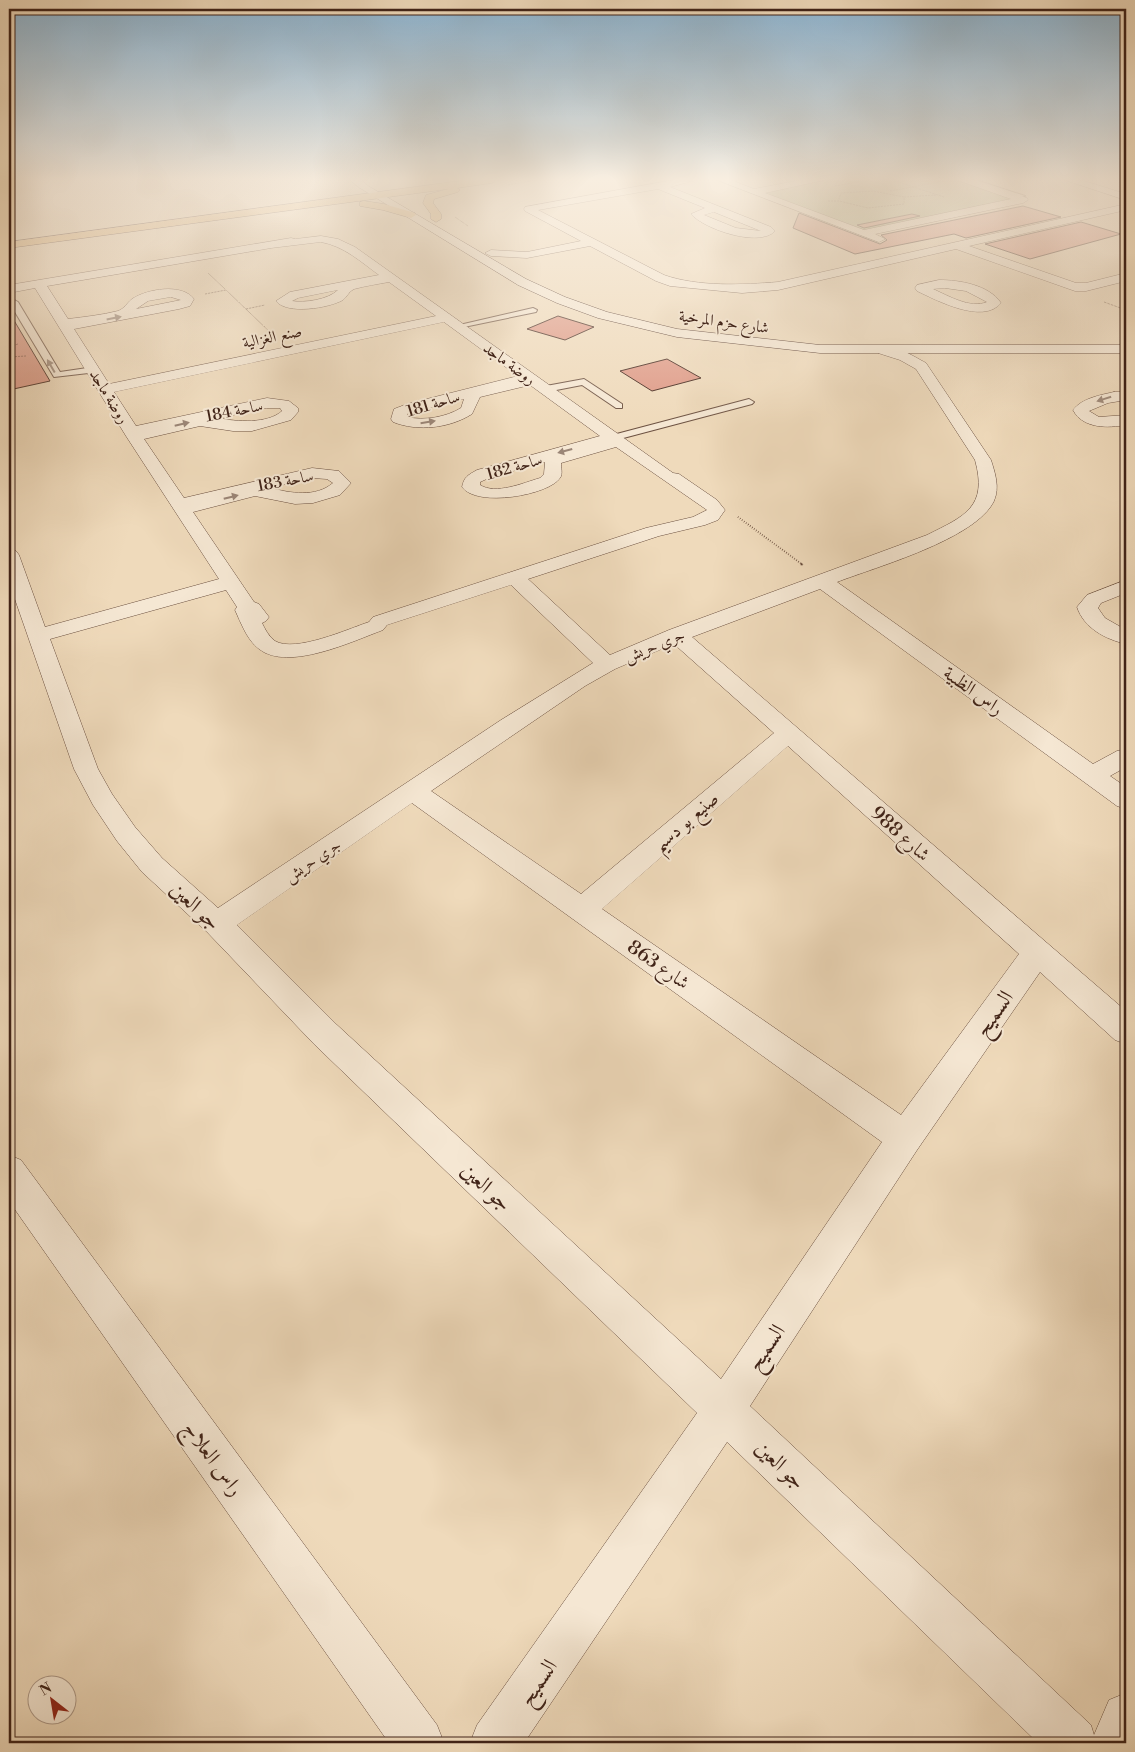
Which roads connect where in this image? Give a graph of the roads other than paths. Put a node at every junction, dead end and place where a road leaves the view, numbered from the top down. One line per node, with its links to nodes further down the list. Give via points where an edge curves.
1 (173, 262): 12 (street, روضة ماجد)
2 (368, 262): 11 (street, روضة ماجد)
3 (488, 262): 24 (street, شارع حزم المرخية, via 561,300 677,333 820,349)
4 (517, 262): 23 (street, شارع حزم المرخية, via 573,296 611,309 723,332 825,342)
5 (629, 262): 8 (street, via 674,283 732,289 764,288)
6 (886, 262): 8 (street)
7 (1003, 262): 10 (street, via 1075,287)
8 (868, 266): 9 (street)
9 (886, 273)
10 (1126, 277)
11 (389, 278): 13 (street); 15 (street, via 352,286); 20 (street, روضة ماجد)
12 (39, 284): 14 (street, روضة ماجد); 21 (street, روضة ماجد)
13 (321, 289): 15 (street); 15 (street, via 282,301 288,305 308,305 333,299)
14 (9, 290)
15 (342, 292)
16 (9, 299): 28 (lane, one-way to 16, via 56,375 14,302)
17 (131, 308): 19 (street); 19 (street, via 141,299 155,295 187,297 185,303); 21 (street, via 123,314)
18 (533, 310): 22 (lane)
19 (146, 312): 21 (street, one-way to 19)
20 (446, 318): 22 (street, روضة ماجد); 30 (street, صنع الغزالية)
21 (65, 326): 28 (street, روضة ماجد)
22 (459, 326): 29 (street, روضة ماجد)
23 (1126, 342)
24 (883, 350): 25 (street, شارع حزم المرخية); 27 (street)
25 (938, 350): 26 (street, شارع حزم المرخية); 27 (street, via 924,357)
26 (1126, 350)
27 (921, 366): 49 (street, جري حريش, via 983,460 989,476 987,497 976,513 958,527)
28 (94, 370): 30 (street, روضة ماجد)
29 (531, 379): 31 (street, روضة ماجد); 33 (street, ساحة 181); 34 (street, ساحة 181, via 475,394)
30 (104, 389): 39 (street, روضة ماجد)
31 (546, 389): 36 (lane, via 584,382); 40 (street, روضة ماجد)
32 (1126, 396): 38 (street, one-way to 38, via 1101,400 1081,410 1084,416)
33 (444, 398): 34 (street); 34 (street, ساحة 181, one-way to 34, via 404,409 399,418 403,422 418,424 446,419 467,410)
34 (470, 401)
35 (749, 402): 40 (lane)
36 (619, 406)
37 (224, 418): 39 (street, ساحة 184)
38 (1126, 425)
39 (133, 434): 45 (street, روضة ماجد)
40 (615, 440): 41 (street, ساحة 182, one-way to 41); 42 (street, ساحة 182, via 553,460); 43 (street, روضة ماجد)
41 (524, 462): 42 (street); 42 (street, ساحة 182, via 477,476 471,487 480,493 502,493 551,480)
42 (552, 467)
43 (669, 478): 46 (street, روضة ماجد, via 693,498 699,508 690,516); 46 (street, روضة ماجد, via 706,500 716,510 712,516 699,521)
44 (281, 487): 45 (street, ساحة 183)
45 (182, 506): 50 (street, روضة ماجد)
46 (653, 532): 48 (street, روضة ماجد)
47 (10, 561): 53 (street, جو العين)
48 (514, 577): 50 (street, روضة ماجد, via 315,646 284,651 273,649 260,639 245,610 247,607); 56 (street)
49 (822, 581): 54 (street, جري حريش); 59 (street, راس الظبية)
50 (231, 582): 53 (street)
51 (1126, 586): 55 (street, via 1094,599 1087,607 1090,617 1096,622)
52 (1126, 594): 55 (street, via 1109,603 1106,611)
53 (40, 635): 63 (street, جو العين, via 86,769 102,799 152,865)
54 (677, 635): 56 (street, جري حريش); 57 (street, شارع 988)
55 (1126, 636)
56 (608, 664): 60 (street, جري حريش, via 541,703)
57 (788, 733): 62 (street, صنيع بو دسيم); 64 (street, شارع 988)
58 (1126, 757): 59 (street)
59 (1092, 775): 61 (street, راس الظبية)
60 (413, 791): 62 (street, شارع 863); 63 (street, جري حريش)
61 (1126, 800)
62 (582, 910): 66 (street, شارع 863)
63 (217, 924): 68 (street, جو العين, via 325,1034)
64 (1037, 952): 65 (street, شارع 988); 66 (street, السميح)
65 (1126, 1030)
66 (904, 1138): 68 (street, السميح)
67 (9, 1172): 70 (street, راس العلاج)
68 (724, 1410): 71 (street, السميح); 72 (street, جو العين)
69 (1126, 1717): 73 (street)
70 (419, 1743)
71 (494, 1743)
72 (1073, 1743)
73 (1116, 1743)

